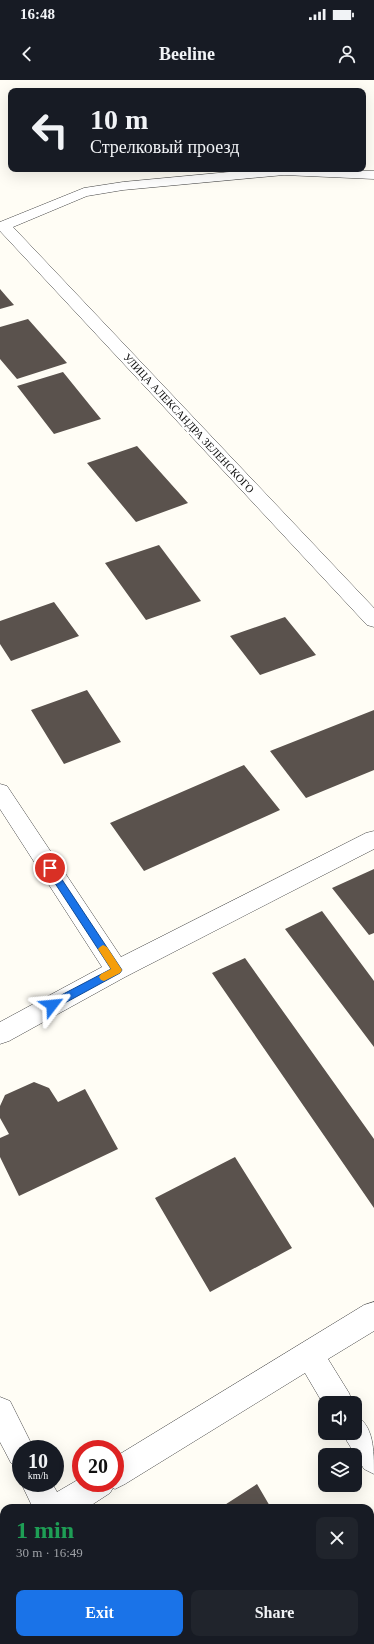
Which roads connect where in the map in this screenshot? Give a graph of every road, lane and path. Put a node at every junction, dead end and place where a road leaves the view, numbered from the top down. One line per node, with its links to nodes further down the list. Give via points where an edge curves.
1 (273, 172): 4 (street, via 84,192)
2 (306, 172): 3 (street)
3 (374, 175)
4 (2, 227): 5 (street, УЛИЦА АЛЕКСАНДРА ЗЕЛЕНСКОГО)
5 (374, 620)
6 (0, 792): 8 (street)
7 (374, 839): 8 (street)
8 (117, 970): 9 (street)
9 (0, 1034)
10 (374, 1315): 11 (street)
11 (308, 1354): 12 (street); 17 (street)
12 (335, 1396)
13 (0, 1411): 14 (street)
14 (14, 1440)
15 (362, 1440): 16 (street)
16 (374, 1459)
17 (124, 1468)
18 (41, 1492): 20 (street)
19 (85, 1492): 21 (street)
20 (47, 1504)
21 (66, 1504)

